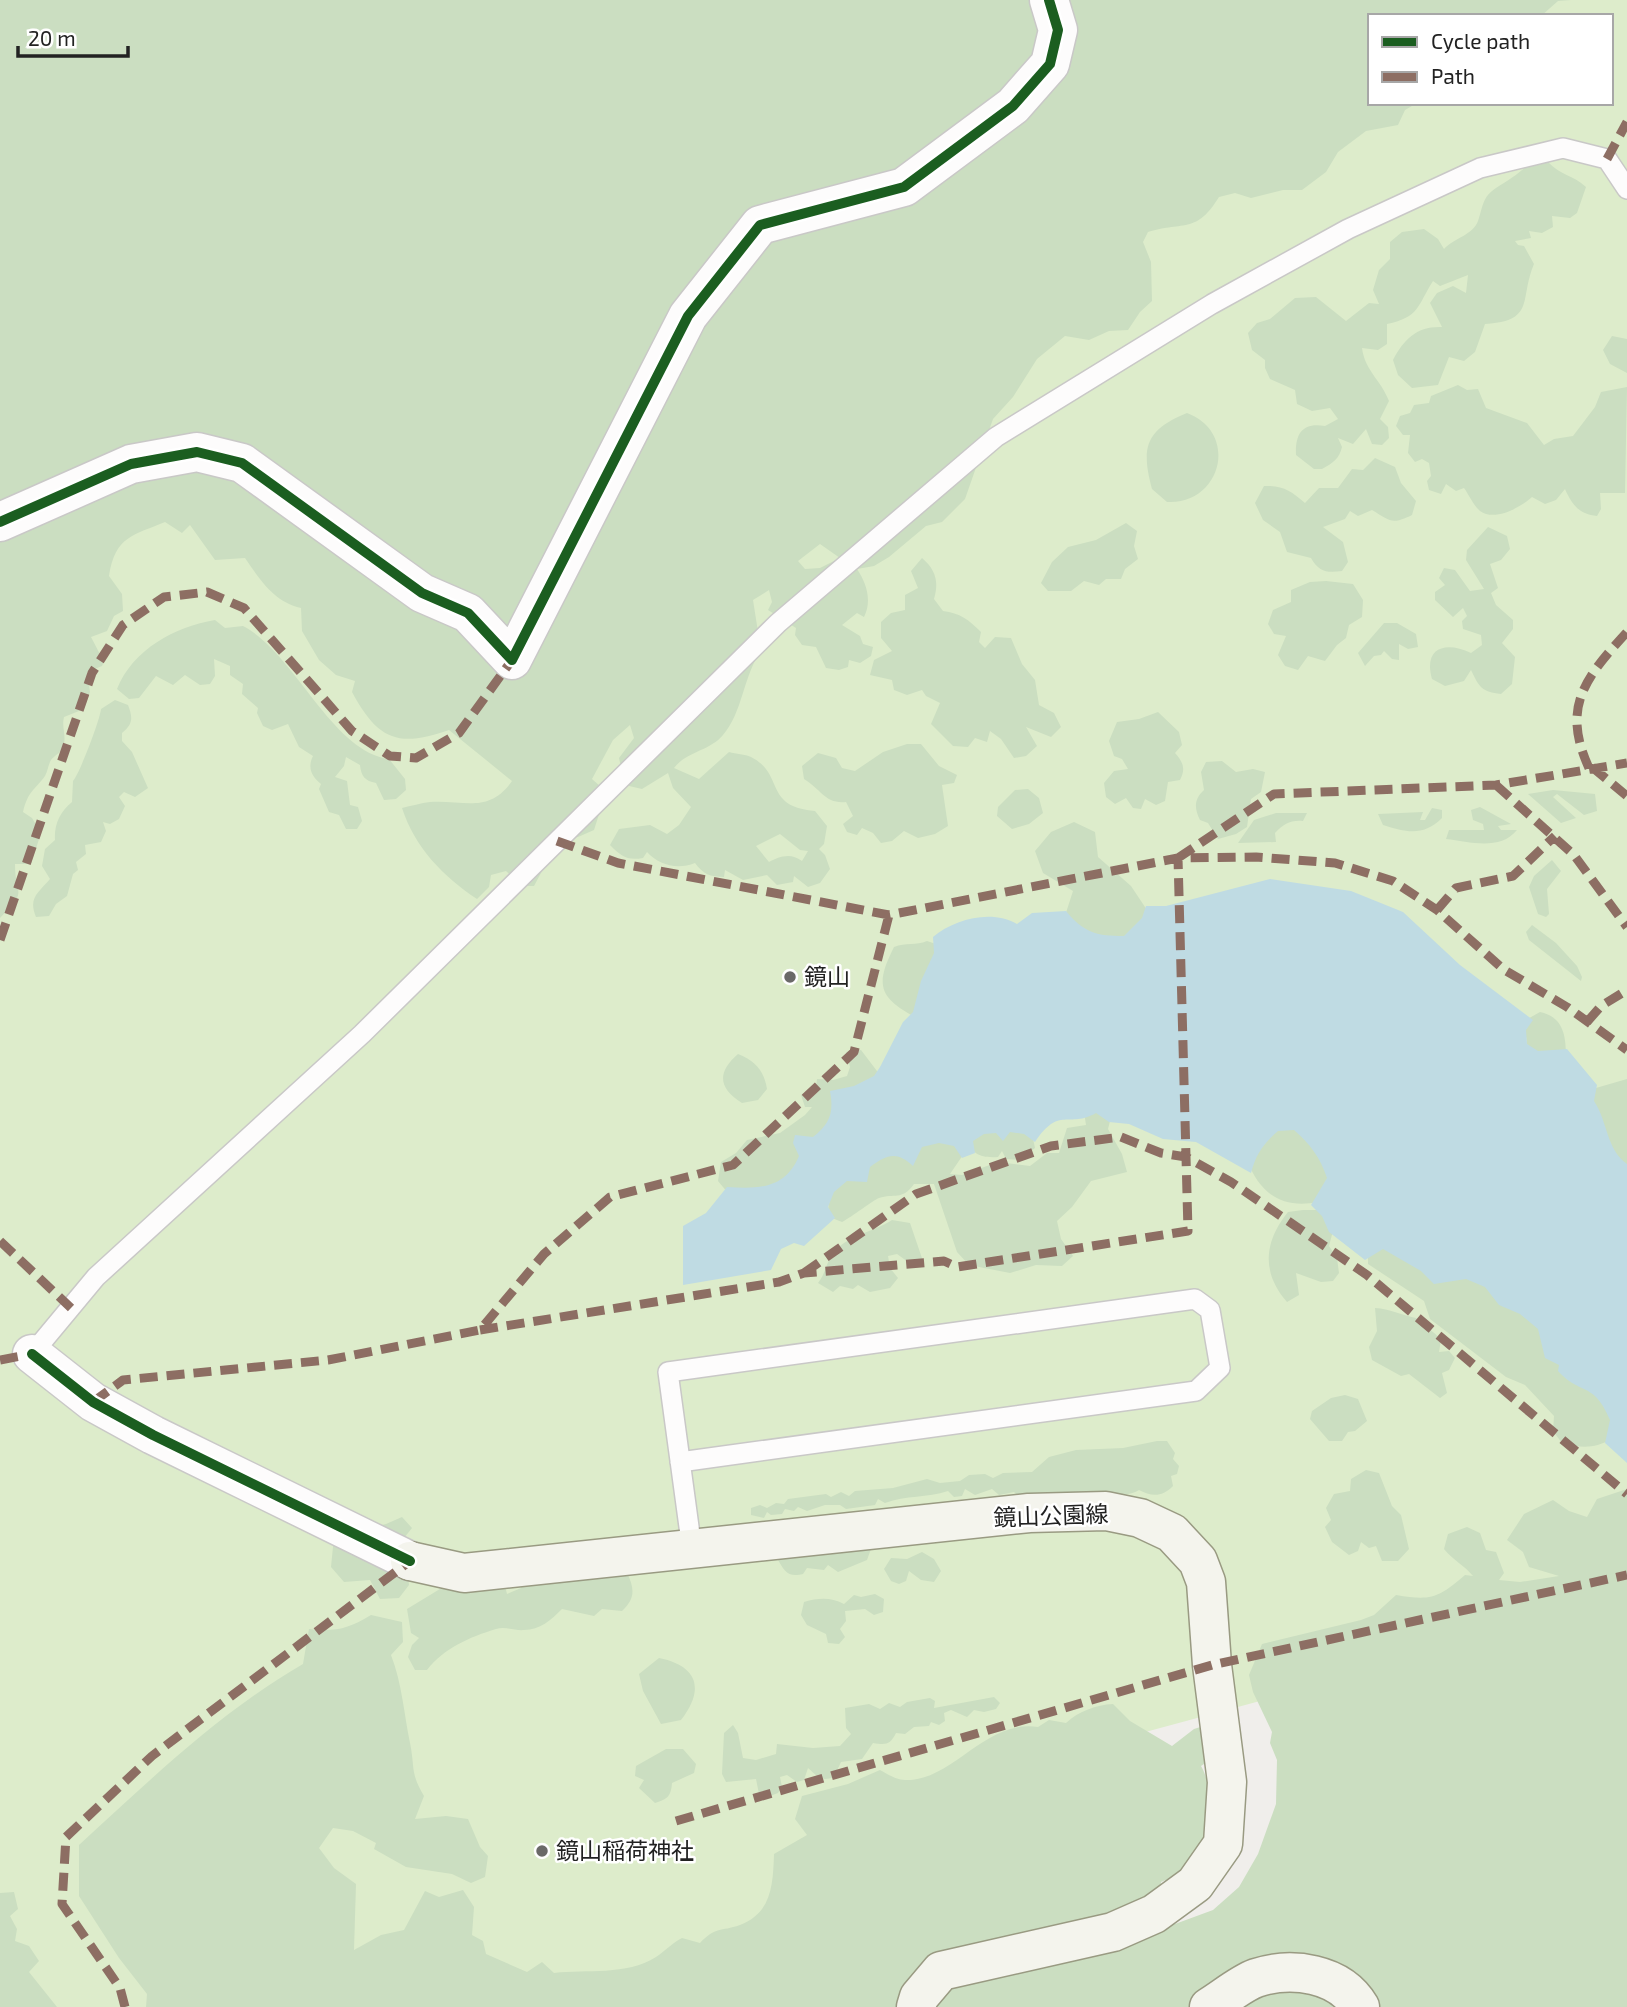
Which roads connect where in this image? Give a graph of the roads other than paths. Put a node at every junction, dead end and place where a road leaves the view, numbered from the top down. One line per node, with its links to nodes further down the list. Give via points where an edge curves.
1 (1049, 0): 3 (street, via 1058,30 1050,64 1013,106 904,187 760,225 688,316 512,660 468,613 422,593 242,463 197,452 131,464)
2 (1627, 189): 4 (lane, via 1607,159 1563,148 1480,168 1348,229 996,437 778,623 362,1034 96,1277)
3 (0, 522)
4 (32, 1354): 7 (street, via 93,1402)
5 (680, 1462): 5 (lane, via 667,1372 1195,1299 1210,1310 1220,1368 1196,1391); 6 (lane)
6 (692, 1549): 7 (main road, 鏡山公園線, via 464,1573); 8 (main road, 鏡山公園線, via 1029,1513 1106,1511 1140,1518 1172,1533 1199,1561 1206,1582 1227,1782 1223,1844 1195,1884 1154,1914 1113,1931 941,1971)
7 (410, 1562)
8 (916, 2007)
9 (1209, 2007): 10 (main road, via 1255,1979 1305,1973 1331,1980 1353,1994)
10 (1360, 2007)

